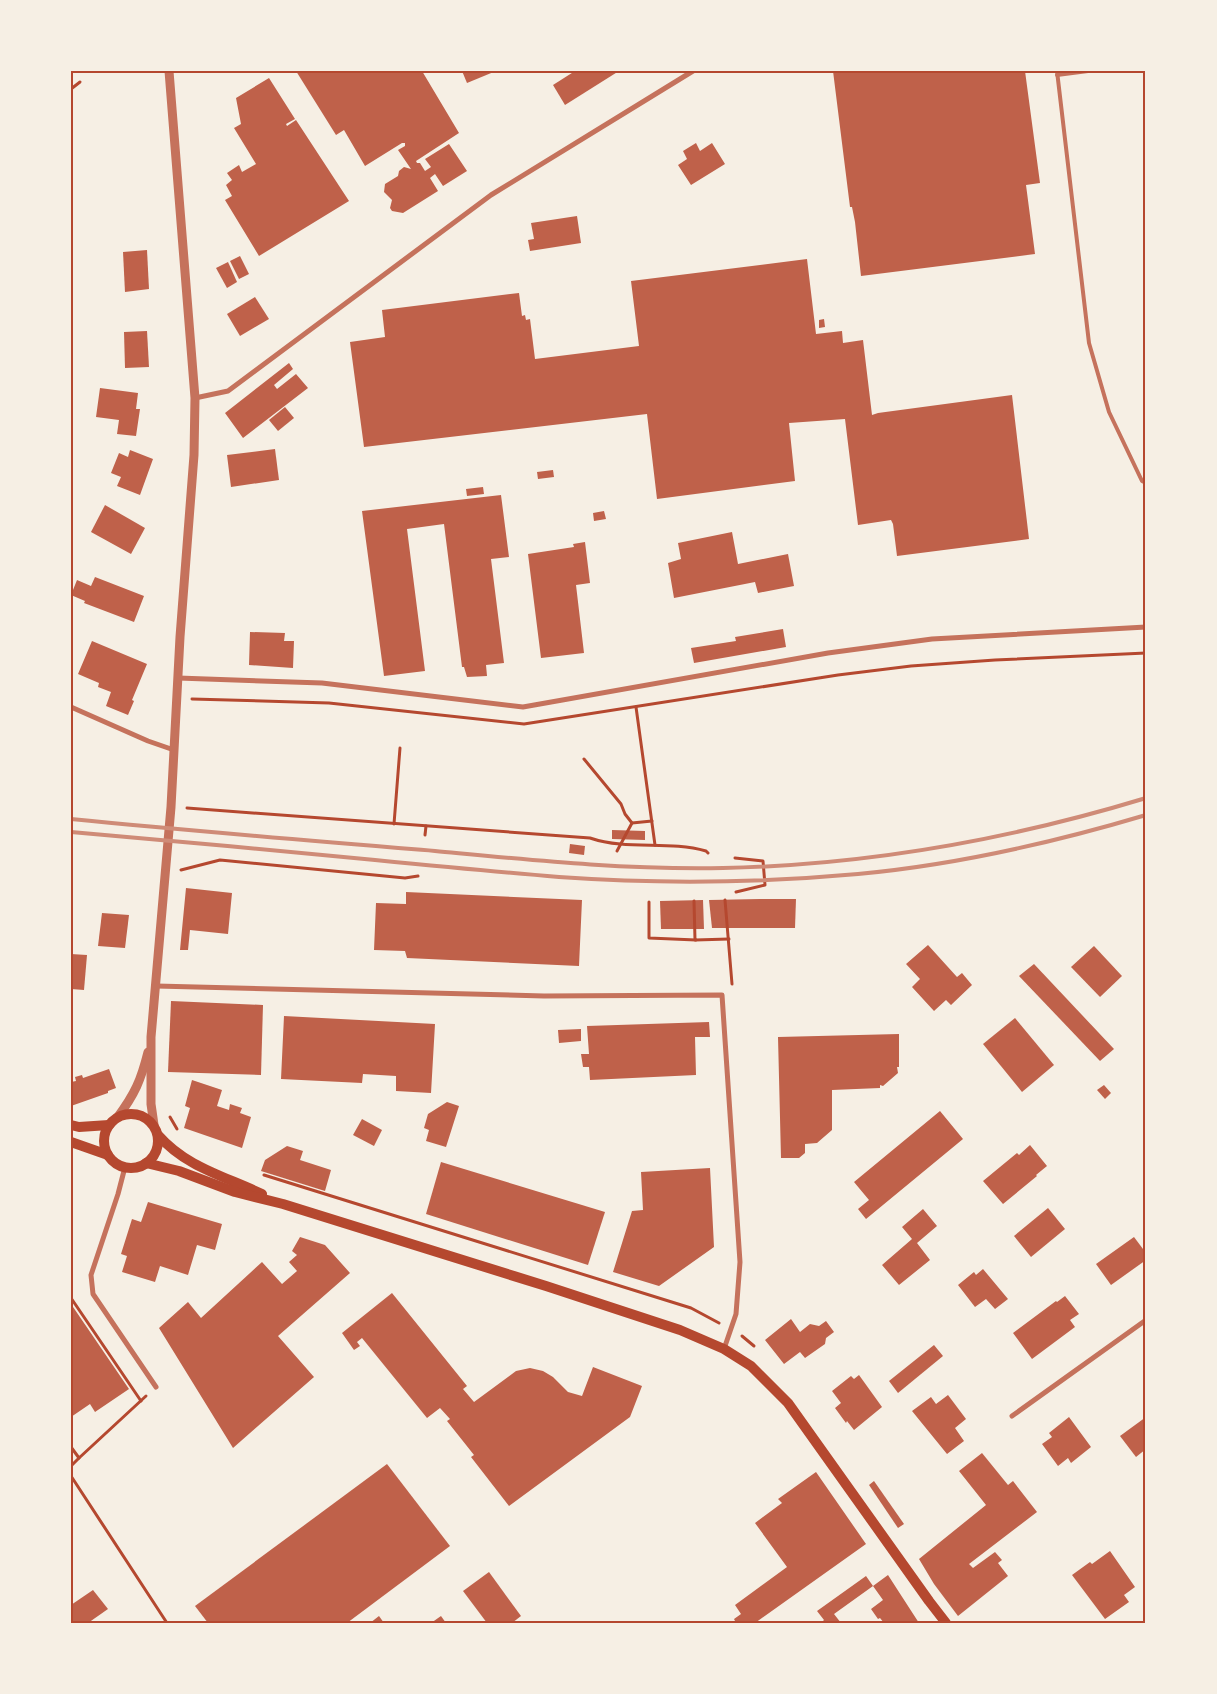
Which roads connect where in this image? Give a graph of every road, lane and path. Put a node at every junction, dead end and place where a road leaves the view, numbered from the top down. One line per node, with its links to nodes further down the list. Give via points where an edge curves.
1 (169, 71): 7 (street)
2 (694, 71): 7 (street, via 491,195 228,391)
3 (1088, 71): 4 (lane)
4 (1057, 73): 8 (lane, via 1089,343 1109,412 1142,481)
5 (80, 82): 6 (path)
6 (71, 89)
7 (195, 398): 10 (street, via 194,456)
8 (1146, 483)
9 (1146, 627): 10 (street, via 932,639 828,653 523,707 322,683)
10 (178, 678): 14 (street)
11 (71, 707): 14 (street)
12 (636, 708): 17 (path)
13 (400, 748): 19 (path)
14 (174, 750): 16 (street)
15 (584, 760): 18 (path)
16 (171, 807): 19 (path); 26 (street)
17 (652, 821): 18 (path); 22 (path)
18 (632, 822): 23 (path)
19 (394, 824): 20 (path)
20 (426, 826): 21 (path); 22 (path)
21 (425, 835)
22 (655, 846): 24 (path, via 690,846)
23 (617, 851)
24 (708, 853)
25 (735, 858): 28 (path, via 763,861 765,885)
26 (166, 874): 27 (path, via 220,860 405,878); 35 (street)
27 (418, 876)
28 (736, 892)
29 (725, 900): 32 (path)
30 (694, 901): 33 (path)
31 (649, 902): 33 (path, via 649,938)
32 (729, 938): 33 (path); 34 (path)
33 (696, 940)
34 (732, 985)
35 (156, 986): 36 (street); 50 (street, via 544,996 722,995 740,1262 736,1314)
36 (151, 1037): 38 (street, via 138,1087); 40 (street, via 151,1104)
37 (166, 1110): 41 (path)
38 (113, 1121): 39 (main road); 40 (main road, via 133,1113 148,1119); 43 (main road, via 104,1139)
39 (71, 1126)
40 (156, 1130): 44 (main road, via 156,1151); 47 (main road, via 184,1159)
41 (179, 1132)
42 (71, 1142): 43 (main road)
43 (108, 1155): 45 (main road, via 112,1161)
44 (146, 1164): 45 (main road); 47 (main road, via 179,1171 235,1192)
45 (125, 1167): 53 (street, via 91,1275 93,1294)
46 (260, 1173): 50 (path, via 691,1308)
47 (283, 1204): 51 (main road, via 680,1330)
48 (71, 1298): 54 (path)
49 (1146, 1320): 55 (street)
50 (731, 1329): 51 (street); 52 (path)
51 (724, 1349): 60 (main road, via 751,1366 788,1403)
52 (757, 1349)
53 (156, 1387): 54 (path)
54 (141, 1401): 57 (path)
55 (1012, 1416)
56 (71, 1447): 57 (path)
57 (79, 1458): 58 (path)
58 (71, 1465)
59 (71, 1476): 61 (path)
60 (929, 1601): 62 (main road); 63 (main road)
61 (167, 1623)
62 (939, 1623)
63 (946, 1623)

